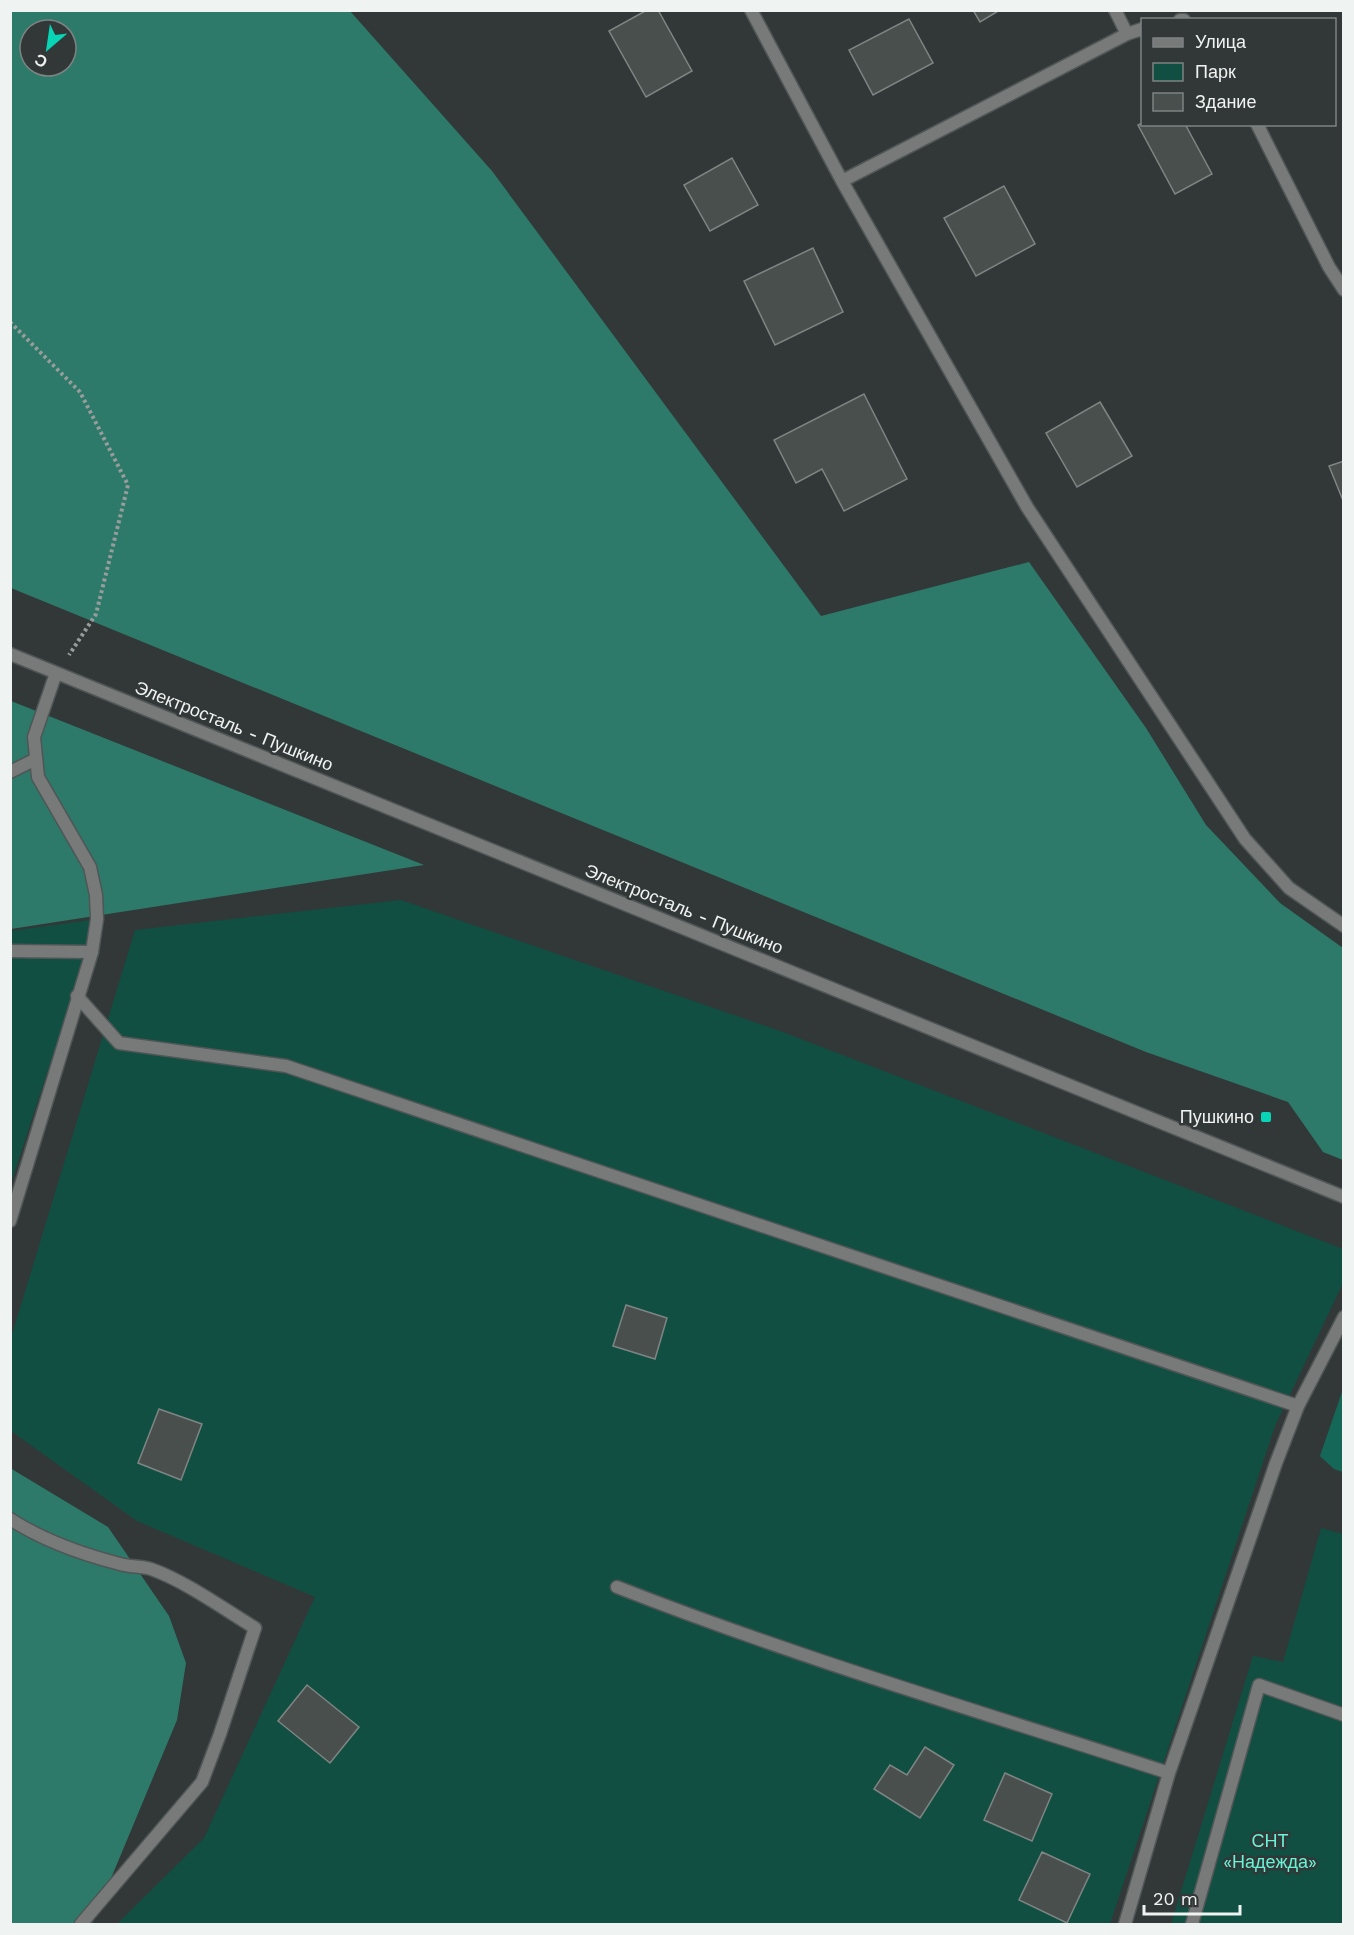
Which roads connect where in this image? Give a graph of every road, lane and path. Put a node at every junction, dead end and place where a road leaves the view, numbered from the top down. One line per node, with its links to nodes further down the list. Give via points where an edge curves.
1 (752, 10): 6 (street)
2 (1114, 10): 4 (street)
3 (1141, 30): 4 (street)
4 (1127, 34): 6 (street)
5 (1258, 126): 7 (street)
6 (842, 181): 13 (street, via 1027,507 1245,839 1289,888)
7 (1344, 290)
8 (10, 321): 10 (path, via 80,392 128,485 96,614)
9 (10, 654): 10 (street, Электросталь - Пушкино)
10 (56, 673): 11 (street, via 34,737); 17 (street, Электросталь - Пушкино)
11 (36, 759): 12 (street); 15 (street, via 38,777 90,867 97,920)
12 (10, 772)
13 (1344, 926)
14 (10, 951): 15 (street)
15 (92, 952): 16 (street)
16 (77, 996): 18 (street); 20 (street, via 119,1043 286,1066)
17 (1344, 1197)
18 (10, 1221)
19 (1344, 1317): 20 (street)
20 (1298, 1406): 24 (street)
21 (10, 1519): 25 (street, via 68,1549 150,1569 255,1628 202,1782)
22 (617, 1587): 24 (street, via 704,1621)
23 (1344, 1715): 27 (street, via 1259,1685)
24 (1169, 1773): 26 (street)
25 (81, 1924)
26 (1125, 1924)
27 (1192, 1924)

